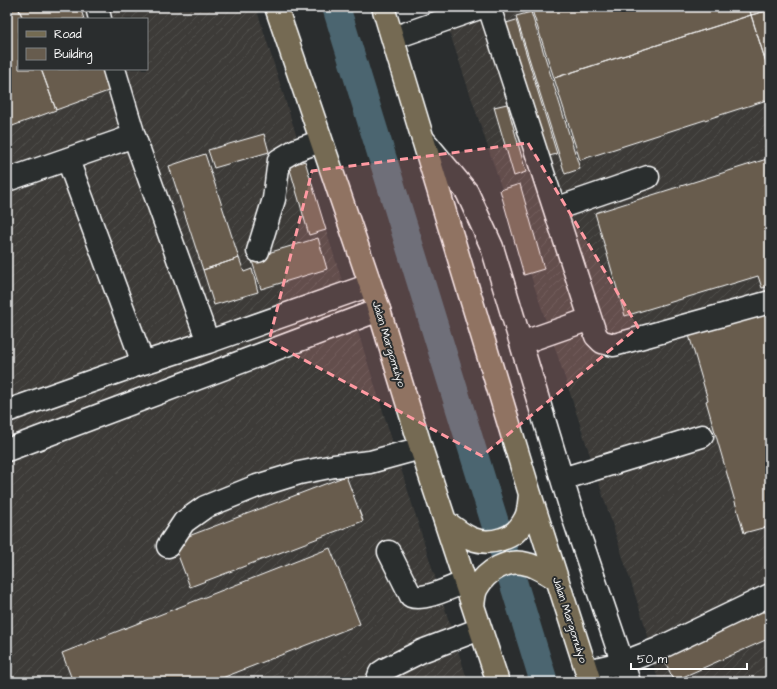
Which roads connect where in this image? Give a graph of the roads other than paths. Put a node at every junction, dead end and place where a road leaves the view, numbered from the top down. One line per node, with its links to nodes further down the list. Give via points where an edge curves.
1 (96, 7): 6 (lane)
2 (276, 7): 11 (main road, Jalan Margomulyo)
3 (383, 7): 7 (main road, Jalan Margomulyo)
4 (482, 7): 7 (lane)
5 (489, 7): 15 (lane)
6 (100, 18)
7 (393, 38): 10 (main road, Jalan Margomulyo)
8 (114, 70): 9 (lane)
9 (134, 136): 12 (lane); 21 (lane)
10 (423, 139): 22 (lane, via 467,192 492,247); 29 (main road, Jalan Margomulyo)
11 (321, 141): 16 (lane, via 296,150 279,160 274,199); 17 (main road, Jalan Margomulyo)
12 (68, 160): 14 (lane); 23 (lane)
13 (648, 177): 15 (lane)
14 (7, 180)
15 (555, 209): 20 (lane)
16 (258, 251)
17 (370, 285): 19 (main road, Jalan Margomulyo); 21 (lane)
18 (770, 302): 20 (lane, via 614,345 602,342 596,336)
19 (379, 310): 26 (main road, Jalan Margomulyo); 27 (lane)
20 (590, 319): 22 (lane)
21 (208, 342): 23 (lane)
22 (521, 343): 28 (lane)
23 (143, 363): 24 (lane)
24 (7, 411)
25 (702, 436): 28 (lane)
26 (421, 448): 30 (main road, Jalan Margomulyo); 31 (lane, via 370,462 298,473 257,486 205,507 184,522)
27 (7, 450)
28 (562, 479): 37 (lane)
29 (528, 503): 30 (main road, via 526,518 518,530 508,538 483,542); 33 (main road, Jalan Margomulyo)
30 (452, 527): 34 (main road, Jalan Margomulyo)
31 (168, 546)
32 (389, 552): 34 (lane, via 410,596)
33 (552, 577): 34 (main road, via 526,563 516,562 490,572); 38 (main road, Jalan Margomulyo)
34 (471, 592): 36 (main road, Jalan Margomulyo)
35 (770, 595): 37 (lane, via 658,649)
36 (480, 629): 39 (lane, via 422,651 386,669 380,674); 40 (main road, Jalan Margomulyo)
37 (625, 672): 38 (lane)
38 (588, 677)
39 (377, 682)
40 (498, 682)

